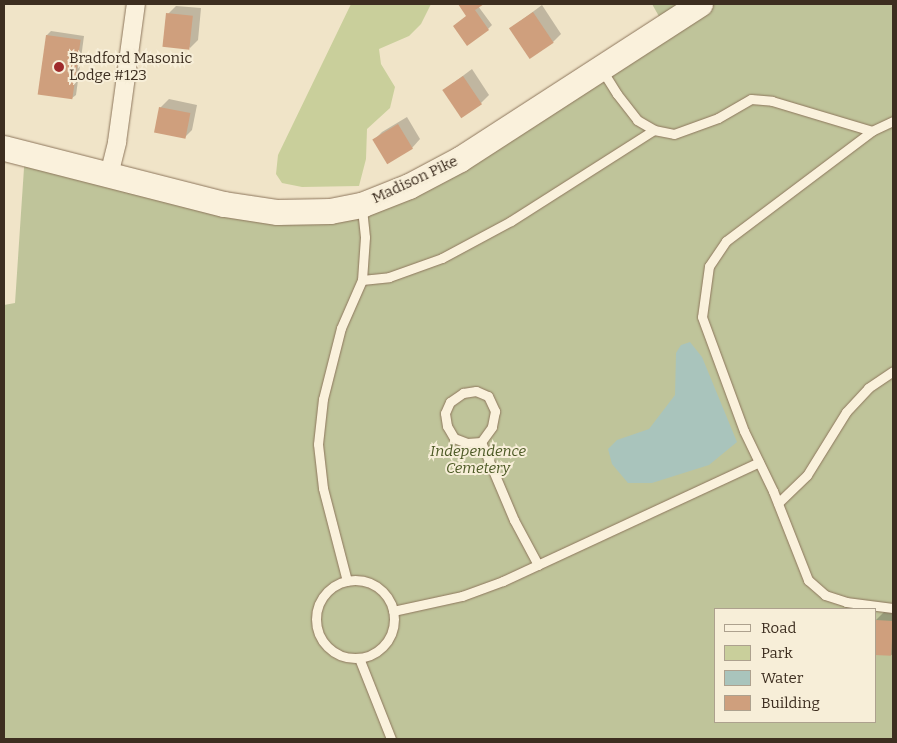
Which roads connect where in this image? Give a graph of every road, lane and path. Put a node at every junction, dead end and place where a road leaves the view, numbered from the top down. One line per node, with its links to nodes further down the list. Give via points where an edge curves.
1 (136, 4): 8 (street, via 117,142)
2 (700, 4): 3 (main road, Madison Pike)
3 (602, 69): 5 (lane, via 637,120); 9 (main road, Madison Pike, via 460,159 409,186)
4 (893, 121): 6 (lane)
5 (654, 130): 6 (lane, via 674,134 718,118 751,99 772,101); 10 (lane, via 510,221 442,258 390,277)
6 (872, 132): 13 (lane, via 726,241 709,266 702,317 744,431)
7 (4, 148): 8 (main road, Madison Pike)
8 (109, 175): 9 (main road, Madison Pike, via 217,202 277,212 330,211)
9 (361, 205): 10 (lane, via 365,237)
10 (362, 280): 16 (lane, via 341,328 324,399 318,444 323,488)
11 (893, 371): 14 (lane, via 868,388 846,412 807,475)
12 (481, 442): 12 (lane, via 492,427 495,410 488,396 476,391 463,393 450,402 445,413 446,426 454,438 467,443); 15 (lane, via 514,520)
13 (759, 462): 14 (lane); 15 (lane)
14 (778, 503): 17 (lane, via 808,580 825,595 846,602)
15 (538, 565): 18 (lane, via 462,596)
16 (347, 580): 18 (lane, via 362,580 375,585 384,592); 19 (lane, via 326,593 319,605 318,627 328,646 336,653)
17 (893, 608)
18 (393, 611): 19 (lane, via 392,634 380,650)
19 (359, 658): 20 (lane)
20 (391, 739)

